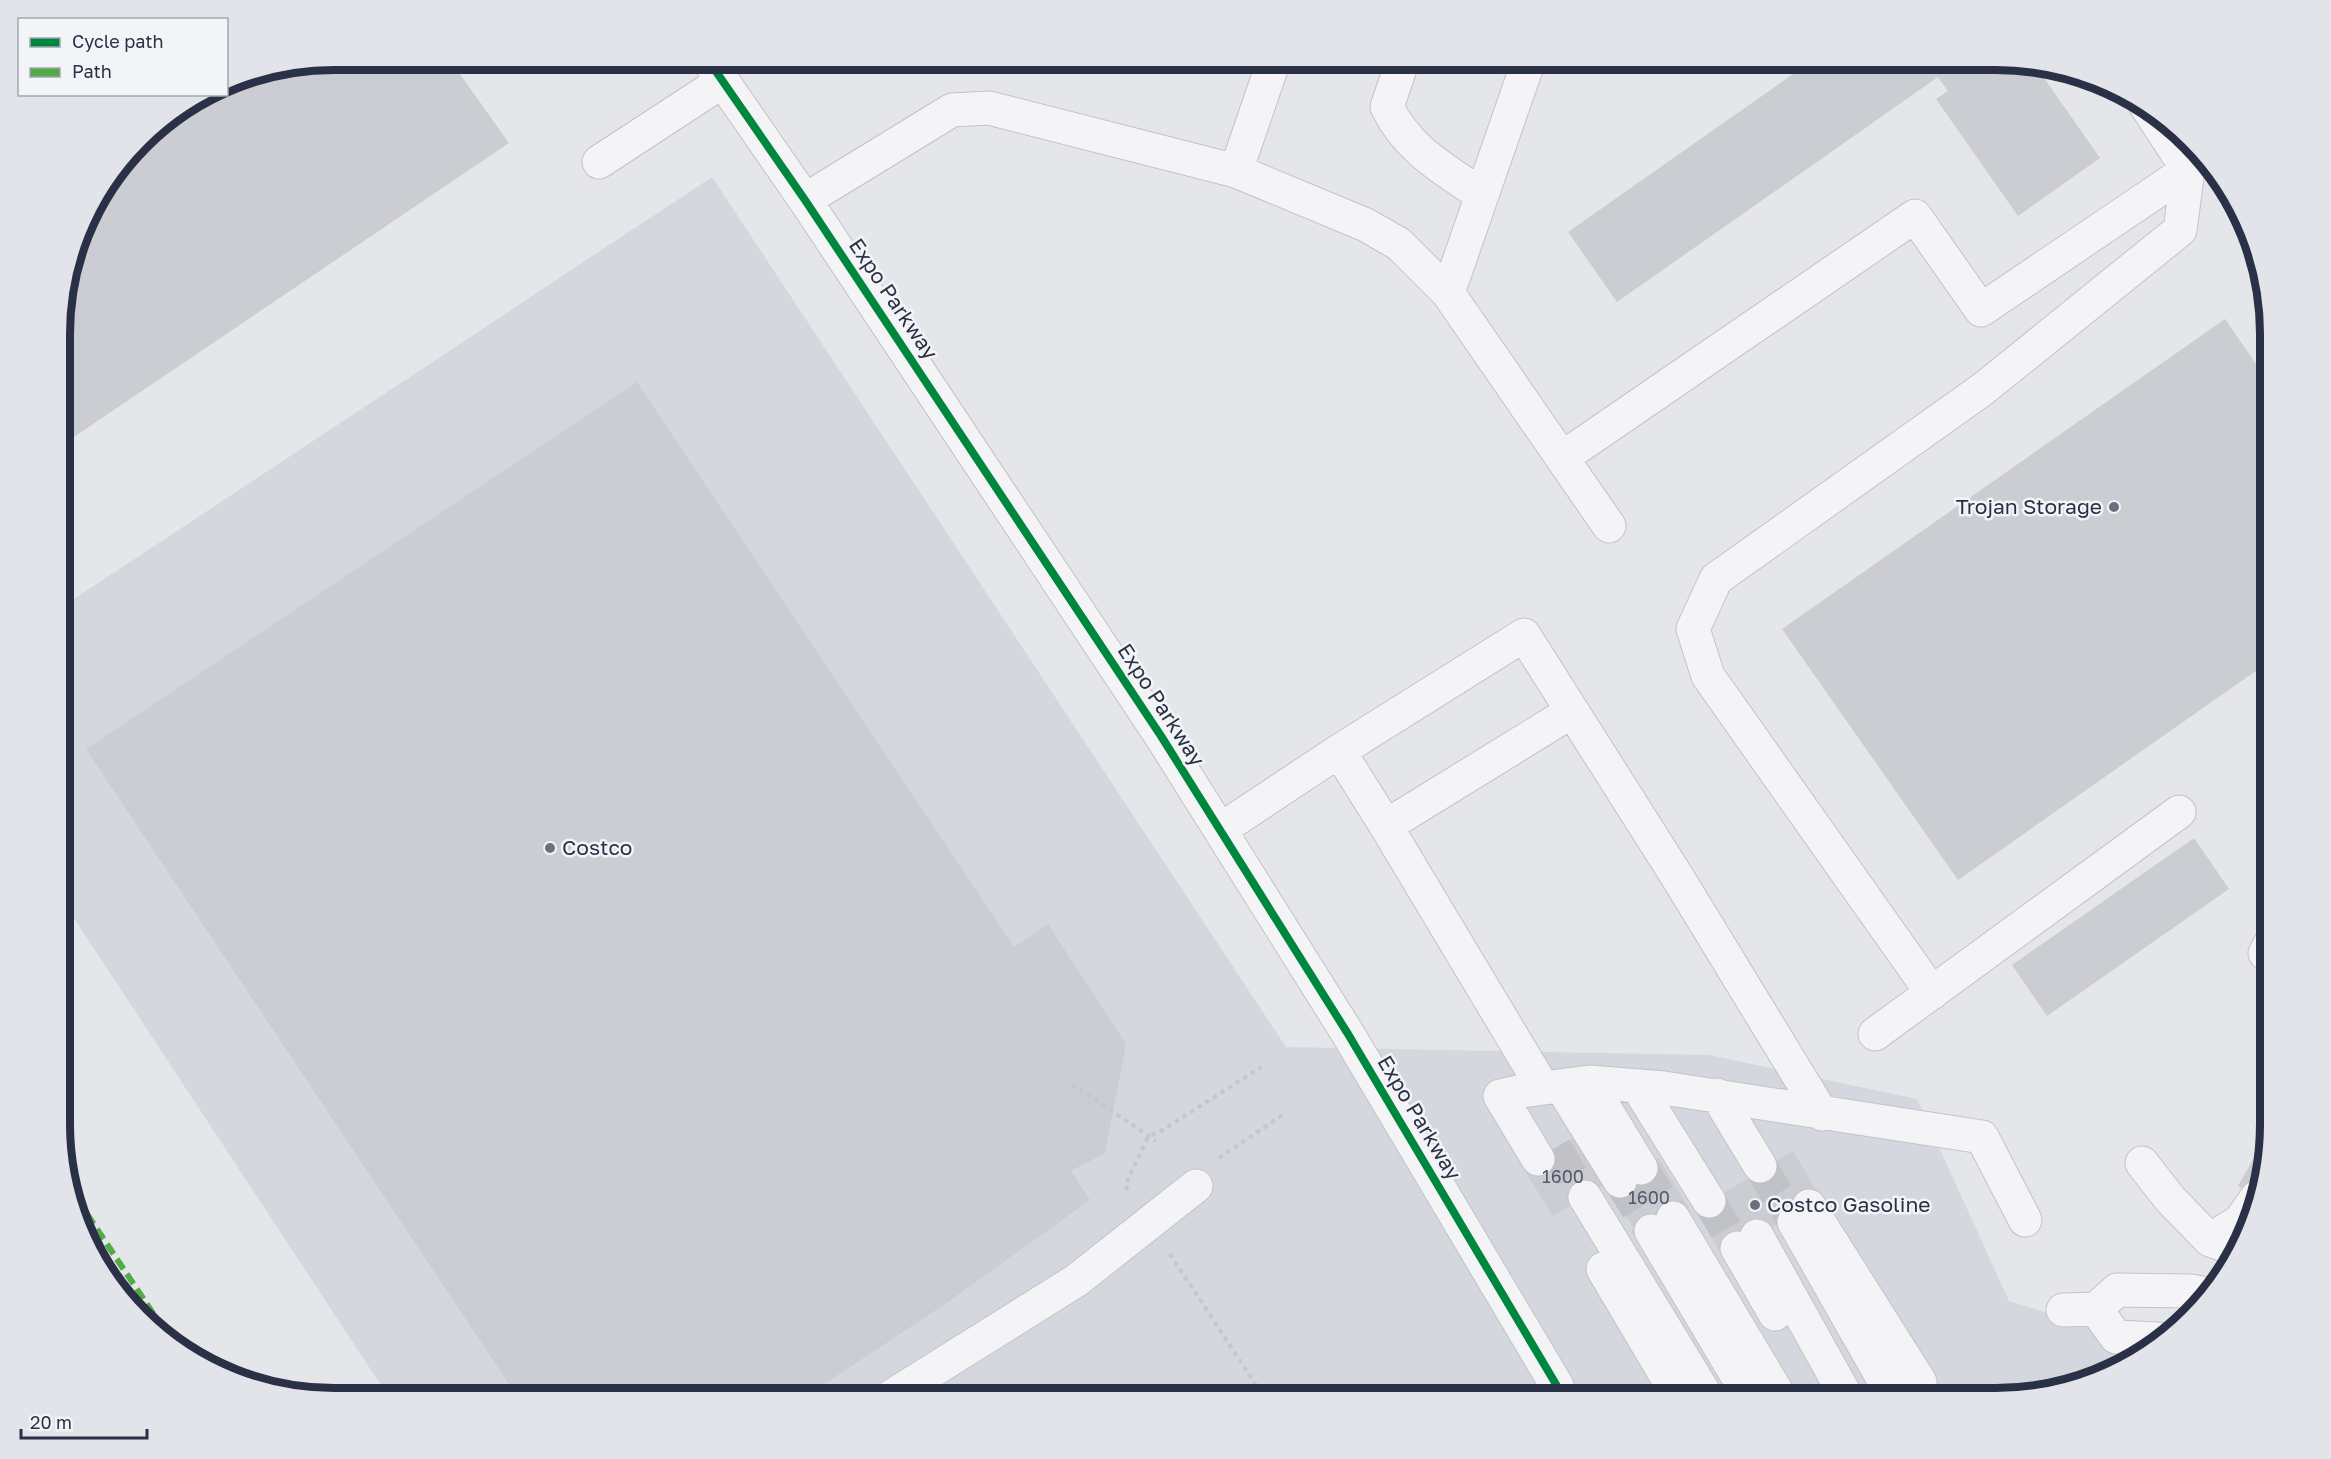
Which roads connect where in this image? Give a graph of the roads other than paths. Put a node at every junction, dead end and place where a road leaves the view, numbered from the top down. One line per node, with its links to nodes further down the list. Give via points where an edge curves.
1 (1271, 70): 8 (street)
2 (1400, 70): 9 (street, via 1387,107 1396,127 1415,148)
3 (1526, 70): 9 (street)
4 (716, 71): 6 (street); 10 (street, Expo Parkway)
5 (2160, 128): 7 (street)
6 (599, 162)
7 (2188, 170): 12 (street, via 1981,310 1915,216); 19 (street, via 2180,230 1983,389 1716,579 1693,629 1708,676)
8 (1236, 171): 10 (street, via 989,108 952,110); 11 (street, via 1366,225 1399,244)
9 (1482, 195): 11 (street)
10 (805, 200): 18 (street, Expo Parkway)
11 (1448, 293): 12 (street)
12 (1562, 458): 13 (street)
13 (1609, 526)
14 (1571, 712): 15 (street, via 1524,635); 17 (street); 24 (street)
15 (1339, 751): 17 (street); 18 (street)
16 (2179, 812): 19 (street)
17 (1386, 826): 21 (street)
18 (1220, 830): 41 (street, Expo Parkway)
19 (1932, 993): 20 (street)
20 (1875, 1034)
21 (1554, 1087): 22 (street); 25 (street, via 1500,1096); 28 (street)
22 (1651, 1088): 23 (street); 30 (street)
23 (1731, 1097): 24 (street); 26 (street)
24 (1822, 1114): 33 (street, via 1982,1137)
25 (1547, 1154)
26 (1770, 1161)
27 (2142, 1163): 34 (street, via 2170,1199)
28 (1631, 1174)
29 (1196, 1186): 40 (street, via 1077,1280)
30 (1718, 1196)
31 (1801, 1212): 39 (street)
32 (2246, 1213): 34 (street)
33 (2025, 1220)
34 (2224, 1245)
35 (2200, 1293): 36 (street, via 2117,1290)
36 (2096, 1309): 37 (street); 38 (street, via 2116,1337)
37 (2063, 1310)
38 (2150, 1339)
39 (1904, 1385)
40 (905, 1388)
41 (1559, 1388)
42 (1674, 1388): 43 (street, via 1576,1202)
43 (1701, 1388)
44 (1746, 1388): 45 (street, via 1662,1225)
45 (1774, 1388)
46 (1819, 1388): 47 (street, via 1747,1242)
47 (1841, 1388)

